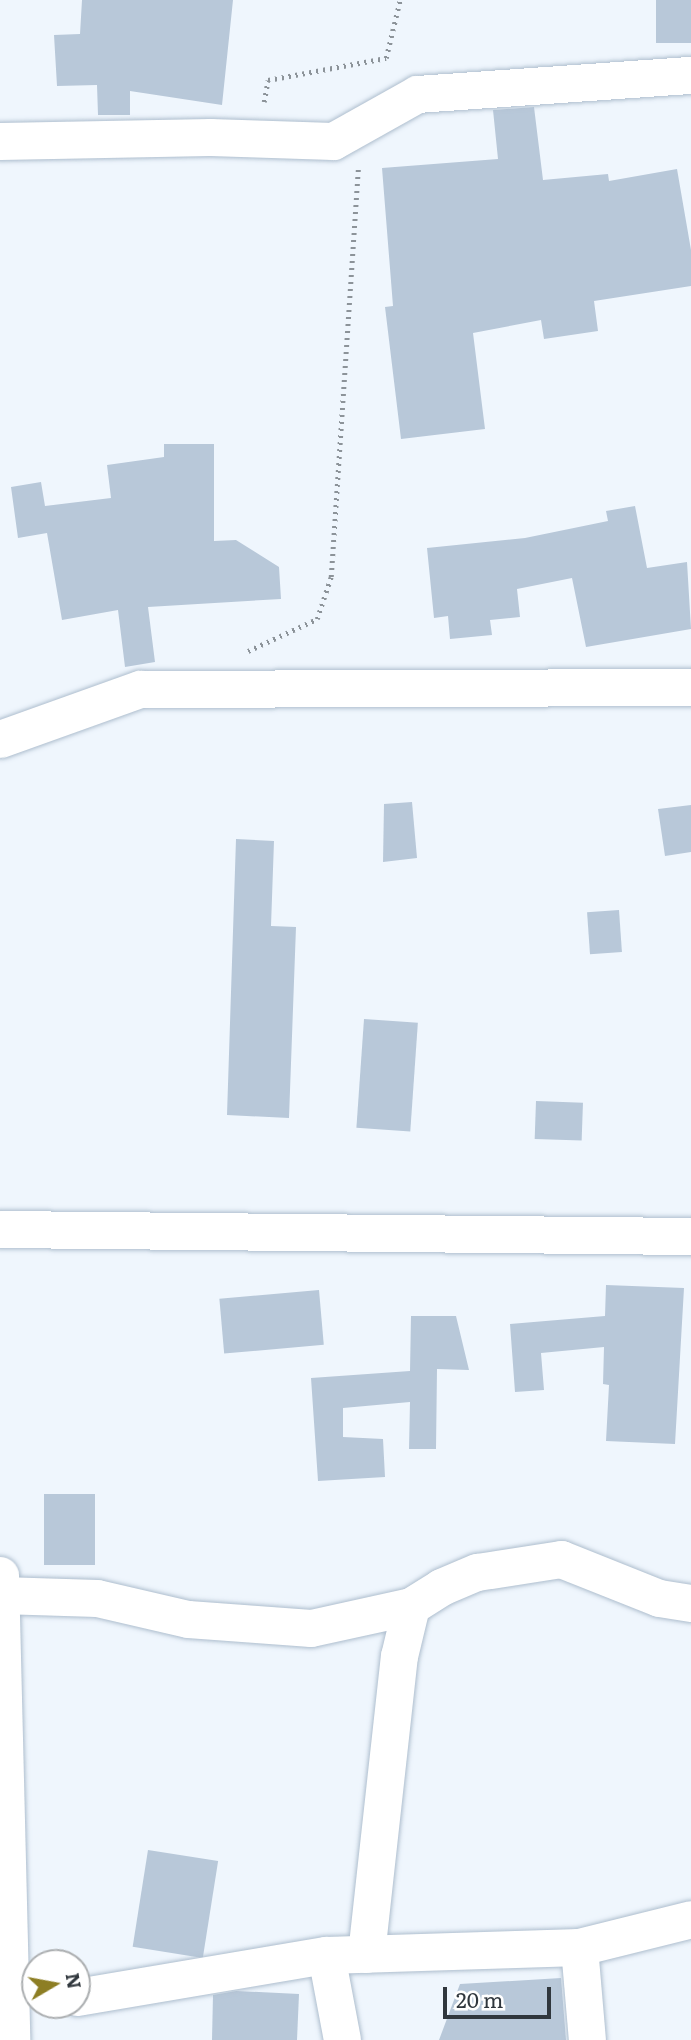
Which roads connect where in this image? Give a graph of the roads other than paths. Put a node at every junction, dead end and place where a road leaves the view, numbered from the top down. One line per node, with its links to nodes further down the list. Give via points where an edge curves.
1 (691, 75): 2 (street, via 418,94 333,141)
2 (0, 141)
3 (691, 687): 4 (street, via 139,689)
4 (0, 739)
5 (0, 1229): 6 (street)
6 (691, 1236)
7 (0, 1589): 9 (street, via 97,1598 188,1619 286,1628 363,1620); 15 (street)
8 (691, 1603): 9 (street, via 659,1598 561,1559 550,1559 477,1572 440,1587)
9 (411, 1606): 12 (street, via 399,1656)
10 (691, 1919): 11 (street)
11 (579, 1947): 12 (street); 17 (street)
12 (366, 1954): 13 (street)
13 (326, 1955): 14 (street); 16 (street)
14 (91, 1995)
15 (14, 2015)
16 (342, 2040)
17 (587, 2040)

